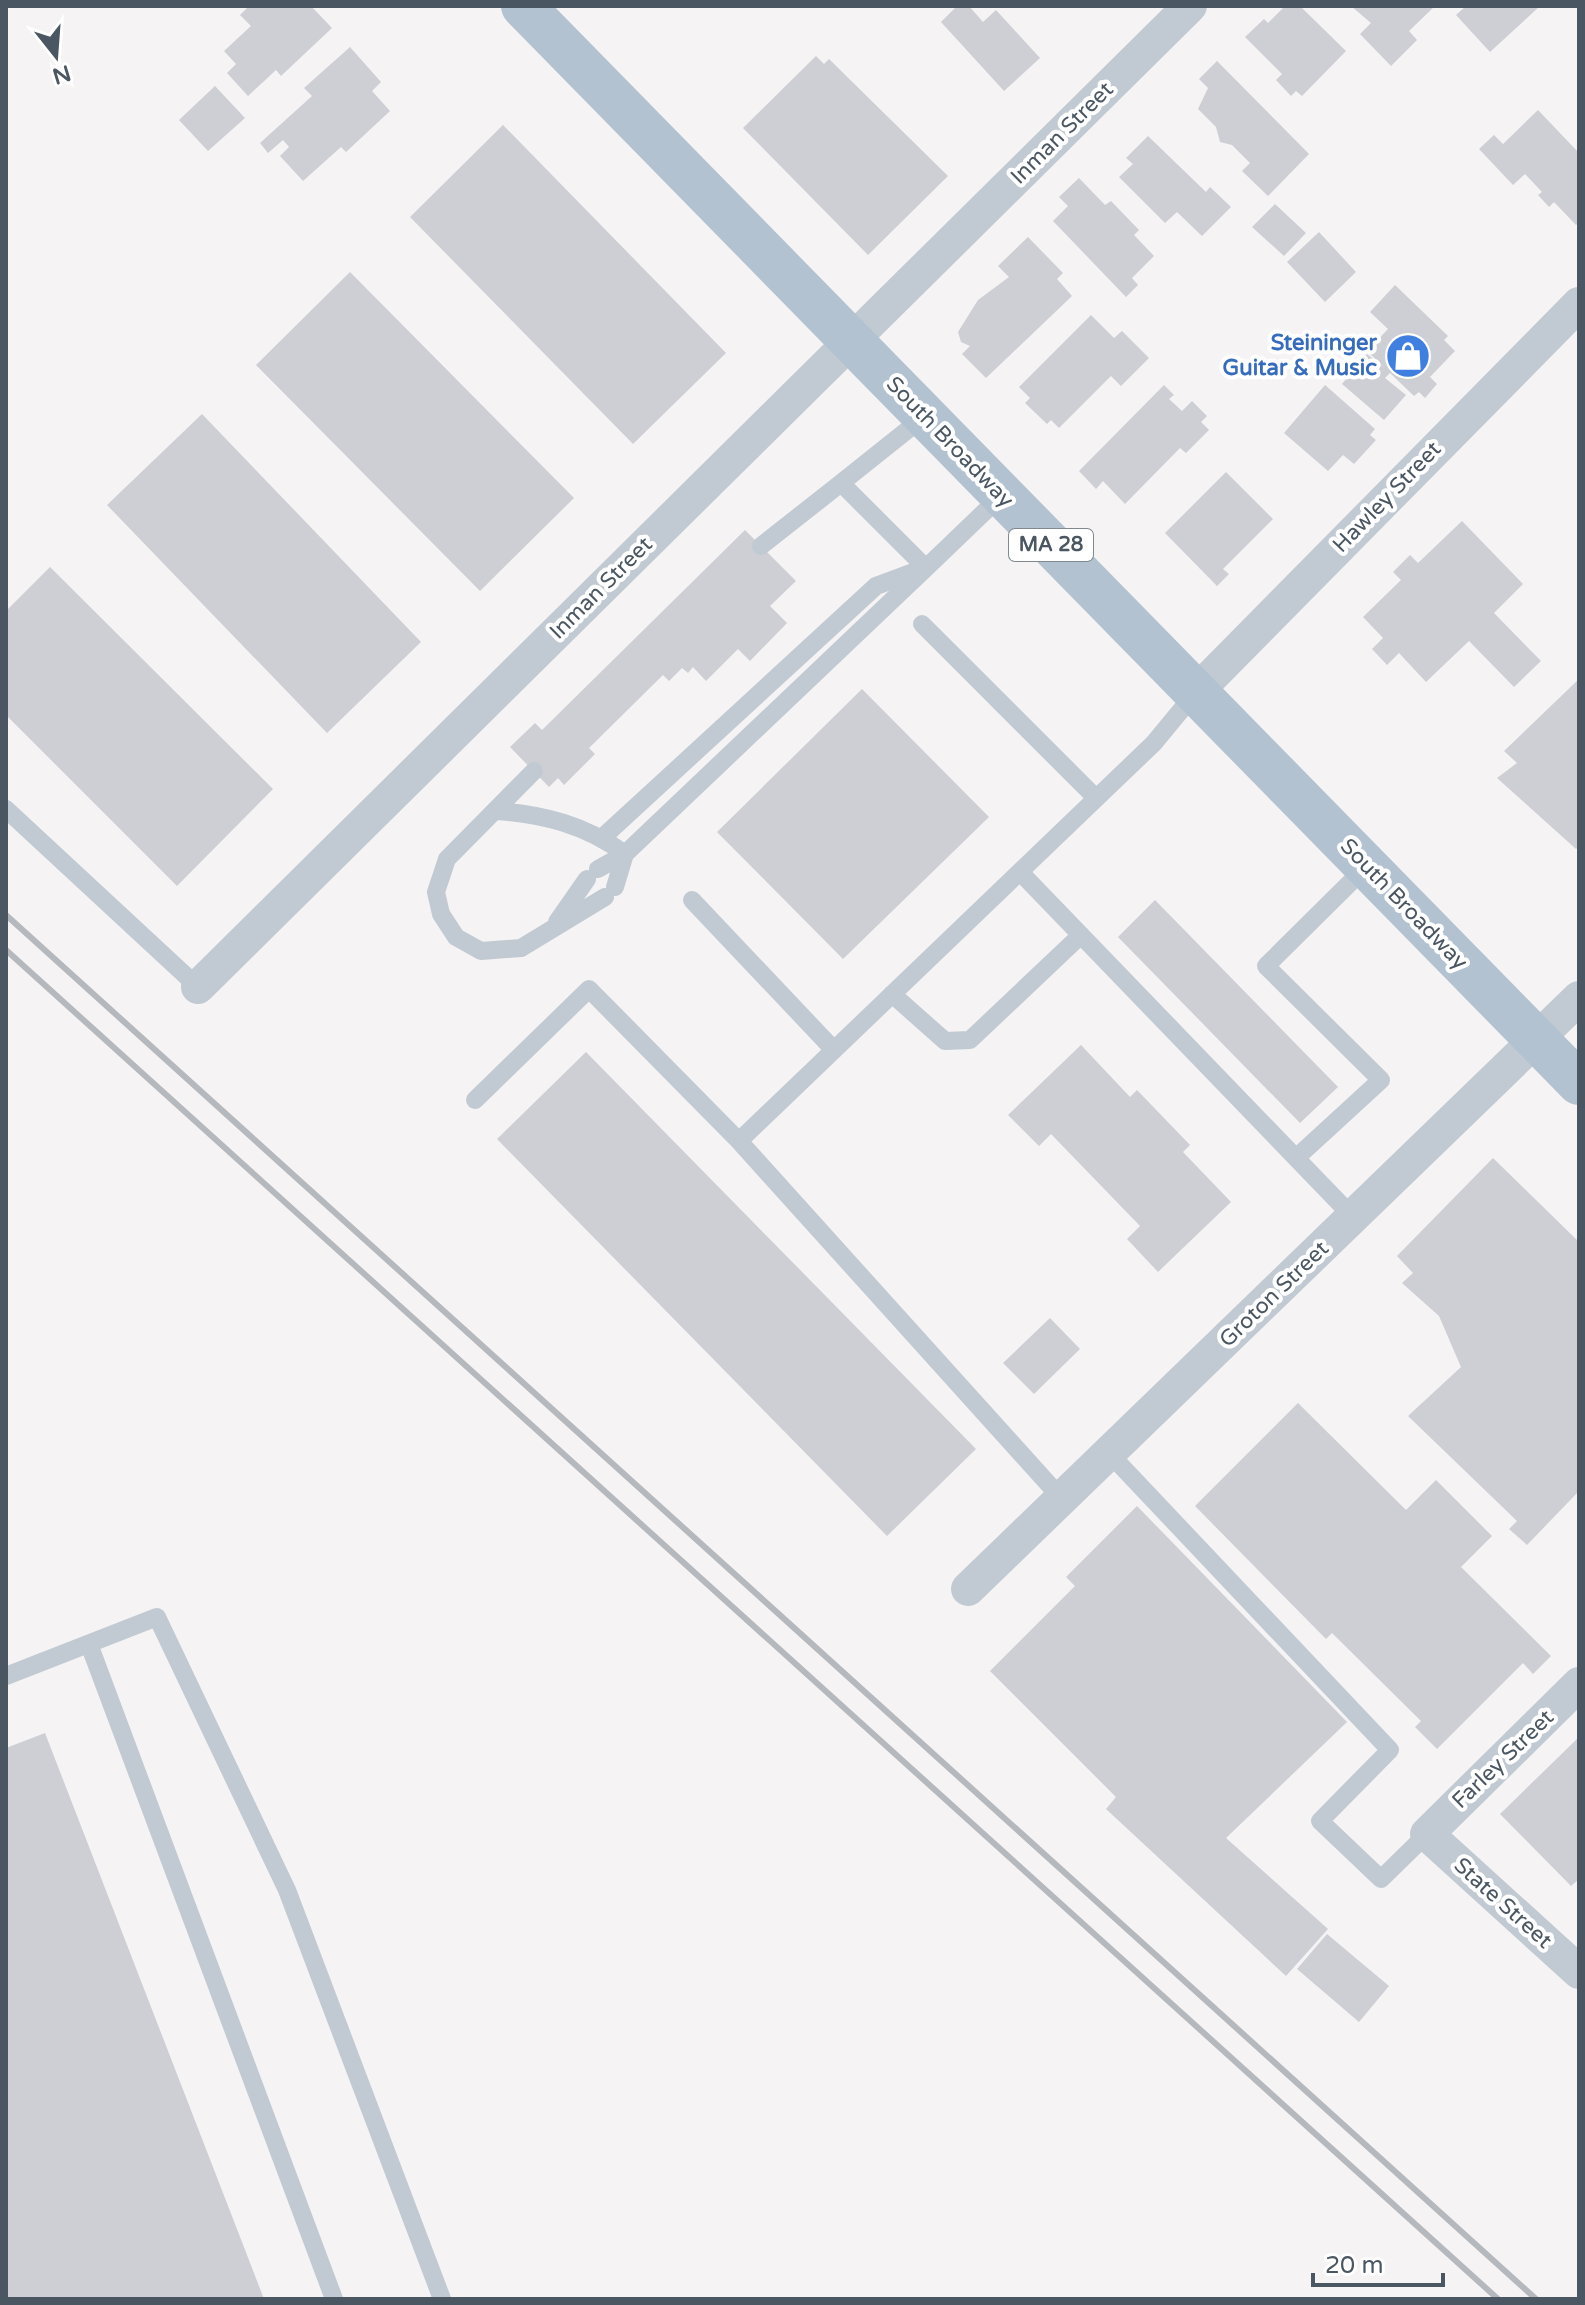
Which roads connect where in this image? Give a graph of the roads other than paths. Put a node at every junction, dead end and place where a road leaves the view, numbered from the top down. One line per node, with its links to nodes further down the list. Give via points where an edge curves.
1 (523, 6): 4 (main road, South Broadway / MA 28)
2 (1190, 6): 4 (street, Inman Street)
3 (1579, 304): 11 (street, Hawley Street)
4 (851, 341): 5 (main road, South Broadway / MA 28); 23 (street, Inman Street)
5 (925, 416): 6 (lane); 7 (main road, South Broadway / MA 28)
6 (841, 483): 8 (lane); 9 (lane)
7 (1003, 495): 9 (lane); 11 (main road, South Broadway / MA 28)
8 (761, 546)
9 (926, 568): 16 (lane, via 876,586); 17 (lane)
10 (922, 624): 13 (lane)
11 (1196, 692): 13 (lane, via 1154,743); 18 (main road, South Broadway / MA 28)
12 (534, 771): 15 (lane)
13 (1096, 798): 19 (lane)
14 (6, 809): 23 (lane, Inman Street)
15 (496, 811): 16 (lane, via 541,814); 21 (lane, via 447,859 436,892 441,914 456,937 481,951 521,948)
16 (603, 837): 17 (lane)
17 (625, 854): 21 (lane, via 593,874); 21 (lane, via 610,892)
18 (1367, 866): 26 (main road, South Broadway / MA 28); 31 (lane, via 1266,966 1381,1080)
19 (1020, 872): 22 (lane); 24 (lane)
20 (692, 900): 27 (lane)
21 (552, 929)
22 (1081, 935): 24 (lane, via 970,1040 945,1041); 31 (lane)
23 (198, 987)
24 (892, 994): 27 (lane)
25 (1579, 998): 26 (street, Groton Street)
26 (1536, 1039): 28 (main road, South Broadway / MA 28); 32 (street, Groton Street)
27 (834, 1050): 30 (lane)
28 (1579, 1083)
29 (475, 1100): 30 (lane, via 589,989)
30 (739, 1141): 34 (lane)
31 (1296, 1158): 32 (lane)
32 (1353, 1217): 33 (street, Groton Street)
33 (1109, 1453): 34 (street, Groton Street); 39 (lane, via 1390,1750 1320,1821 1381,1879)
34 (1062, 1499): 35 (street, Groton Street)
35 (968, 1589)
36 (89, 1644): 37 (lane); 41 (lane); 42 (lane, via 157,1617 287,1890)
37 (6, 1676)
38 (1579, 1684): 39 (street, Farley Street)
39 (1427, 1834): 40 (street, State Street)
40 (1579, 1972)
41 (334, 2299)
42 (442, 2299)

